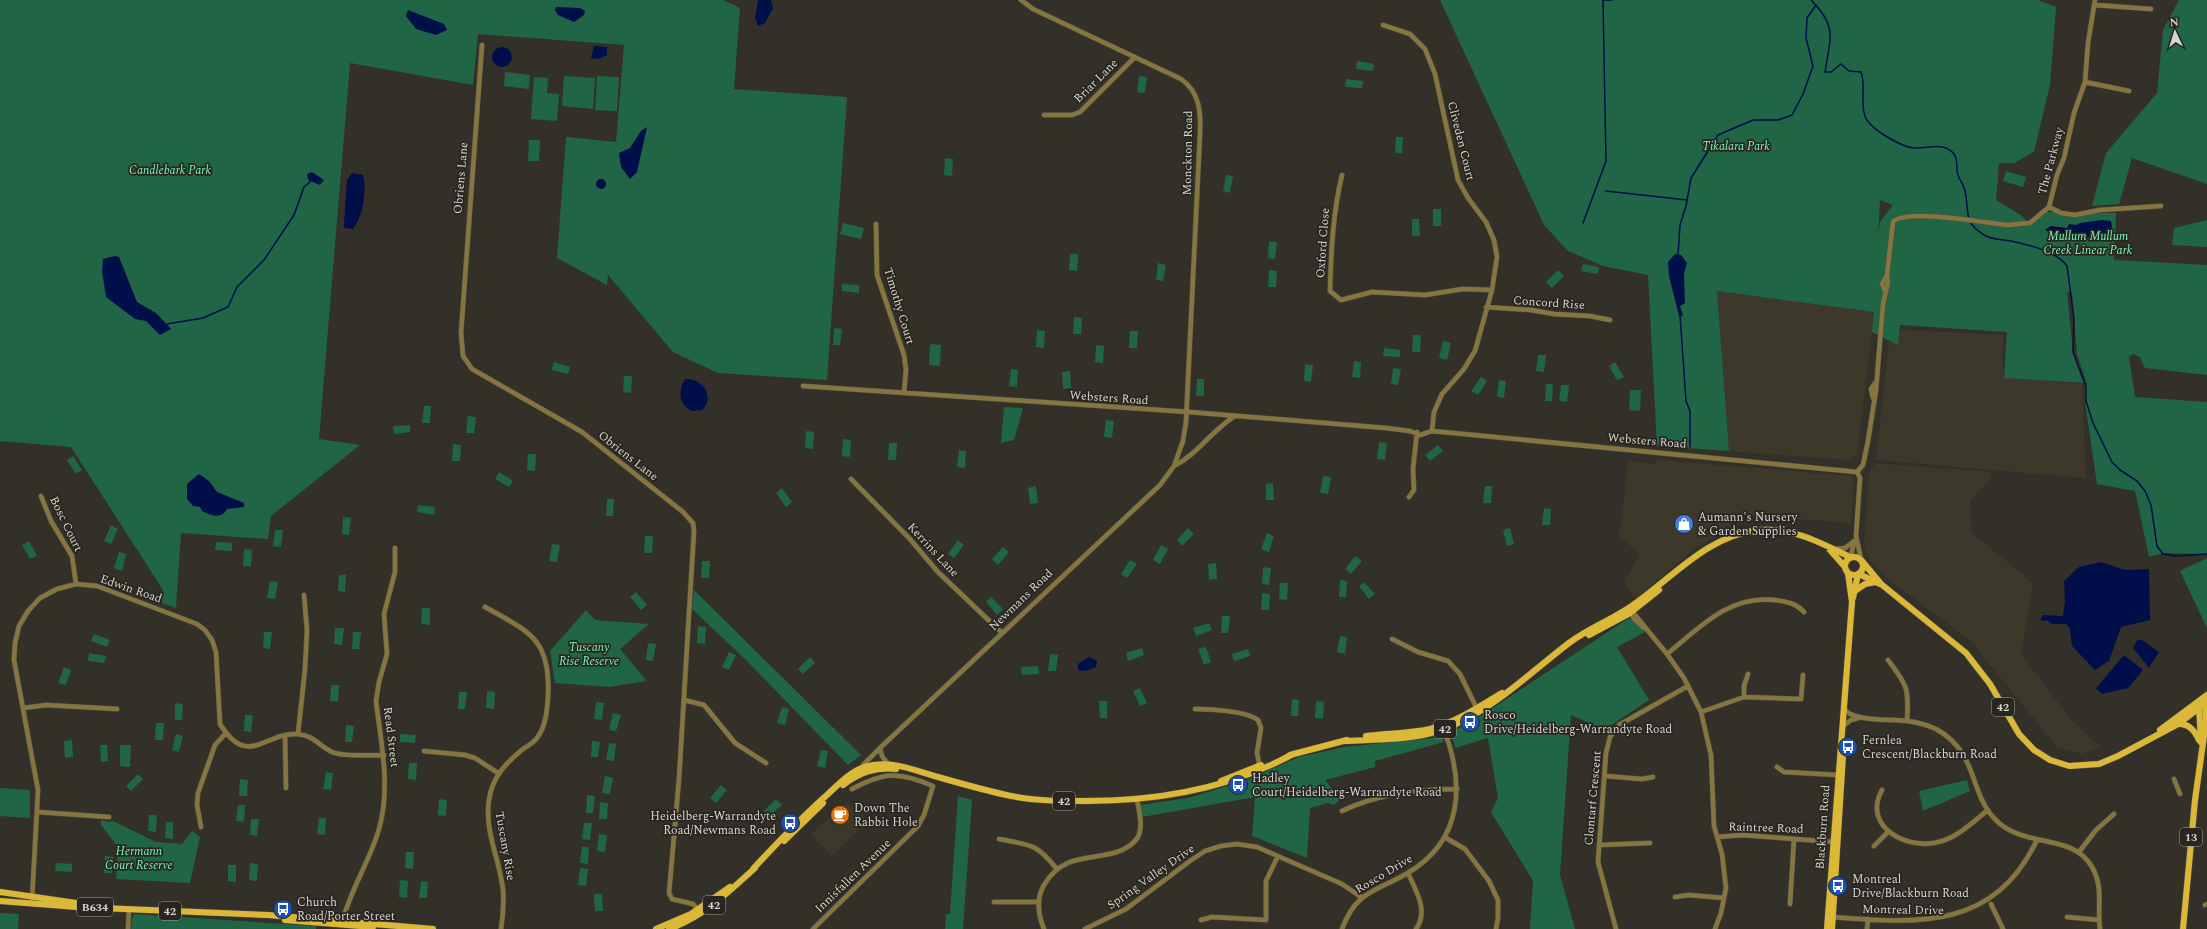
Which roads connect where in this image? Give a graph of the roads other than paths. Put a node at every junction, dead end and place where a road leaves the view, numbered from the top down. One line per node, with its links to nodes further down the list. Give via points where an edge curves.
1 (1021, 0): 6 (street, Monckton Road, via 1033,9)
2 (2095, 2): 3 (street); 7 (street, The Parkway)
3 (2151, 9)
4 (1383, 25): 14 (street, Cliveden Court, via 1410,34 1428,55 1435,74 1458,180 1486,222 1494,240 1497,257)
5 (482, 45): 56 (street, Obriens Lane, via 463,283 460,346 463,356 476,372 582,432 689,517 694,531)
6 (1135, 57): 9 (street, Briar Lane, via 1080,112 1072,115); 19 (street, Monckton Road, via 1187,83 1195,93 1200,107)
7 (2085, 82): 8 (street); 12 (street, The Parkway)
8 (2129, 91)
9 (1044, 115)
10 (1342, 175): 14 (street, Oxford Close, via 1335,209 1331,254 1330,291 1336,297 1341,300 1372,292 1425,295 1443,291)
11 (2161, 206): 12 (street, via 2100,210 2075,215)
12 (2049, 207): 26 (street, The Parkway, via 2029,223 2008,225 1916,215 1897,218 1893,222 1875,383 1871,389 1873,398 1866,453 1863,465)
13 (876, 224): 18 (street, Timothy Court, via 876,269 904,355)
14 (1492, 290): 15 (street, Cliveden Court)
15 (1486, 307): 16 (street, Concord Rise); 23 (street, Cliveden Court, via 1473,357 1442,394 1434,412)
16 (1610, 320)
17 (803, 386): 18 (street, Websters Road)
18 (904, 393): 19 (street, Websters Road)
19 (1187, 412): 20 (street, Websters Road); 25 (street, Newmans Road, via 1183,441)
20 (1219, 414): 21 (street, Websters Road); 22 (street)
21 (1235, 416): 22 (street, Newmans Road); 24 (street, Websters Road, via 1365,426)
22 (1223, 423): 25 (street, Newmans Road, via 1188,458)
23 (1433, 431): 24 (street, Websters Road); 26 (street, Websters Road)
24 (1415, 433): 29 (street, via 1414,490)
25 (1174, 466): 47 (street, Newmans Road, via 1160,485)
26 (1857, 472): 30 (street, via 1860,478)
27 (851, 479): 47 (street, Kerrins Lane, via 909,538 938,572)
28 (41, 496): 40 (street, Bosc Court, via 51,521 72,556)
29 (1409, 497)
30 (1856, 536): 31 (street); 35 (street)
31 (1853, 542): 33 (street, via 1842,549); 34 (street)
32 (396, 548): 77 (street, Read Street, via 395,572 384,614 387,654 376,701)
33 (1828, 548): 34 (main road, 42); 36 (main road, 42); 45 (main road, 42, via 1812,539 1790,532 1759,530 1726,538 1706,549)
34 (1850, 557): 35 (main road, 42); 36 (main road)
35 (1861, 560): 38 (main road, via 1863,568); 39 (main road, 42)
36 (1845, 567): 37 (main road, 42)
37 (1848, 573): 38 (main road, 42); 43 (main road, Blackburn Road)
38 (1859, 574): 39 (main road, 42); 41 (main road, Blackburn Road)
39 (1878, 583): 41 (main road, via 1865,584); 73 (main road, 42, via 1966,652 1990,684 2019,734 2044,757 2061,764 2090,766 2118,756)
40 (76, 584): 58 (street, Edwin Road, via 57,589 40,598 19,626 14,660); 70 (street, Edwin Road, via 97,586 189,620 205,630 216,652 218,713 220,724)
41 (1855, 592): 43 (main road, Blackburn Road)
42 (304, 595): 71 (street, via 307,630)
43 (1852, 602): 59 (main road, Blackburn Road)
44 (485, 607): 83 (street, Tuscany Rise, via 525,630 538,643 547,662 547,713 543,727 537,738)
45 (1631, 611): 49 (street); 62 (main road, 42, via 1556,654 1515,688)
46 (1804, 612): 49 (street, via 1796,605 1779,600 1760,599 1740,603 1713,616)
47 (1002, 633): 75 (street, Newmans Road)
48 (1392, 639): 62 (street, via 1418,652 1448,661 1460,674)
49 (1667, 654): 53 (street)
50 (1888, 660): 65 (street, via 1904,680 1908,696)
51 (1748, 674): 54 (street)
52 (1803, 675): 54 (street, via 1801,699)
53 (1688, 686): 63 (street); 86 (street, Clontarf Crescent, via 1614,730 1608,744)
54 (1744, 697): 63 (street)
55 (2206, 699): 57 (main road, 42); 66 (main road, 13)
56 (684, 700): 78 (street, via 704,705 735,743); 127 (street, Obriens Lane, via 669,893 672,899 693,904)
57 (2198, 706): 67 (main road, 42); 73 (main road, 42); 74 (main road, 13)
58 (24, 708): 60 (street, via 46,705); 97 (street, Edwin Road, via 38,790)
59 (1844, 708): 64 (street, via 1848,714); 68 (main road, Blackburn Road)
60 (117, 709)
61 (1195, 709): 80 (street, via 1224,711 1258,720 1261,728 1257,750)
62 (1478, 710): 69 (main road, 42)
63 (1701, 712): 102 (street, via 1711,755 1714,826)
64 (1860, 718): 65 (street); 68 (street, via 1851,720)
65 (1907, 721): 95 (street, via 1936,730 1960,750 1967,758 1983,804)
66 (2207, 721): 74 (main road, 13)
67 (2178, 724): 73 (main road, 42); 74 (main road, via 2183,723 2195,731)
68 (1843, 726): 85 (main road, Blackburn Road); 107 (main road, Blackburn Road, via 1842,778)
69 (1443, 727): 80 (main road, 42, via 1414,736 1344,741 1293,754); 91 (street, Rosco Drive, via 1454,760)
70 (226, 733): 72 (street, via 236,742 253,746); 100 (street, via 215,745 198,793 197,805)
71 (298, 734): 72 (street); 77 (street, via 311,737 337,754)
72 (286, 735): 89 (street)
73 (2146, 740)
74 (2202, 745): 156 (main road, 13)
75 (880, 748): 79 (street); 82 (street, Newmans Road, via 864,764)
76 (424, 751): 83 (street, via 475,758)
77 (384, 755): 135 (street, Read Street, via 384,788 379,829)
78 (766, 763)
79 (888, 764): 82 (main road, 42); 84 (main road, 42)
80 (1260, 768): 94 (main road, 42, via 1242,778 1205,788)
81 (1777, 768): 85 (street, via 1784,772)
82 (862, 770): 84 (main road, 42, via 889,769); 127 (main road, Newmans Road / 42, via 726,896)
83 (498, 773): 141 (street, Tuscany Rise, via 490,793 488,817 503,889)
84 (926, 773): 94 (main road, 42, via 1024,799)
85 (1838, 775): 107 (main road, Blackburn Road)
86 (1605, 776): 87 (street, via 1642,779); 109 (street, Clontarf Crescent)
87 (1653, 777)
88 (2174, 779): 93 (street)
89 (286, 788)
90 (852, 789): 143 (street, Innisfallen Avenue, via 876,777 888,775 933,786 918,826)
91 (1457, 789): 96 (street, via 1424,789 1355,805); 103 (street, Rosco Drive, via 1453,819)
92 (1882, 790): 101 (street, via 1878,796 1879,817)
93 (2180, 794)
94 (1137, 800): 113 (street, via 1141,829 1135,841 1121,850 1076,859)
95 (1988, 810): 101 (street, via 1953,836 1929,844 1910,842); 106 (street, via 2005,828)
96 (1342, 811)
97 (37, 812): 99 (street); 116 (street, Edwin Road)
98 (2114, 814): 111 (street, via 2096,830)
99 (110, 817)
100 (201, 827)
101 (1888, 832): 110 (street)
102 (1717, 837): 105 (street, Raintree Road, via 1742,835); 119 (street, via 1725,881)
103 (1446, 838): 114 (street, Rosco Drive); 148 (street, via 1465,849 1489,881 1498,900)
104 (999, 839): 113 (street, via 1033,846 1043,852)
105 (1794, 839): 107 (street, Raintree Road); 124 (street)
106 (2037, 840): 111 (street, via 2064,845); 125 (street, via 2017,879)
107 (1835, 842): 129 (main road, Blackburn Road)
108 (1650, 843): 109 (street)
109 (1599, 845): 149 (street, Clontarf Crescent, via 1598,862)
110 (1874, 846)
111 (2080, 852): 134 (street, via 2092,866 2100,885)
112 (1278, 856): 117 (street, Spring Valley Drive, via 1342,884); 133 (street, via 1266,881 1266,920 1212,917); 145 (street, Spring Valley Drive, via 1257,847 1236,844 1205,851 1126,909)
113 (1056, 868): 122 (street, via 1042,887)
114 (1408, 873): 117 (street, Rosco Drive); 147 (street, via 1422,911)
115 (0, 892): 116 (main road, B634)
116 (32, 897): 123 (street, Edwin Road); 126 (main road, B634)
117 (1361, 897): 146 (street, Rosco Drive, via 1349,912)
118 (1676, 897): 119 (street, via 1689,895)
119 (1724, 898): 150 (street, via 1722,913)
120 (0, 901): 123 (main road, B634)
121 (994, 902): 122 (street)
122 (1038, 902): 144 (street, via 1039,917)
123 (32, 904): 126 (main road, B634)
124 (1790, 904)
125 (1991, 904): 128 (street); 154 (street)
126 (129, 909): 136 (main road, 42, via 211,913); 138 (street)
127 (700, 912): 137 (main road, Newmans Road / 42)
128 (1973, 913)
129 (1830, 917): 132 (street, Montreal Drive); 151 (main road, Blackburn Road); 152 (main road, Blackburn Road)
130 (2067, 917): 134 (street)
131 (1961, 918): 132 (street, Montreal Drive, via 1936,923)
132 (1868, 919): 153 (street)
133 (1201, 920)
134 (2099, 920): 155 (street)
135 (342, 922): 136 (main road, 42); 139 (main road, 42); 140 (main road, 42)
136 (320, 924)
137 (676, 927): 142 (main road, 42)
138 (128, 929)
139 (393, 929)
140 (432, 929)
141 (501, 929)
142 (656, 929)
143 (813, 929)
144 (1044, 929)
145 (1085, 929)
146 (1342, 929)
147 (1416, 929)
148 (1496, 929)
149 (1616, 929)
150 (1715, 929)
151 (1827, 929)
152 (1832, 929)
153 (1867, 929)
154 (2003, 929)
155 (2100, 929)
156 (2183, 929)

